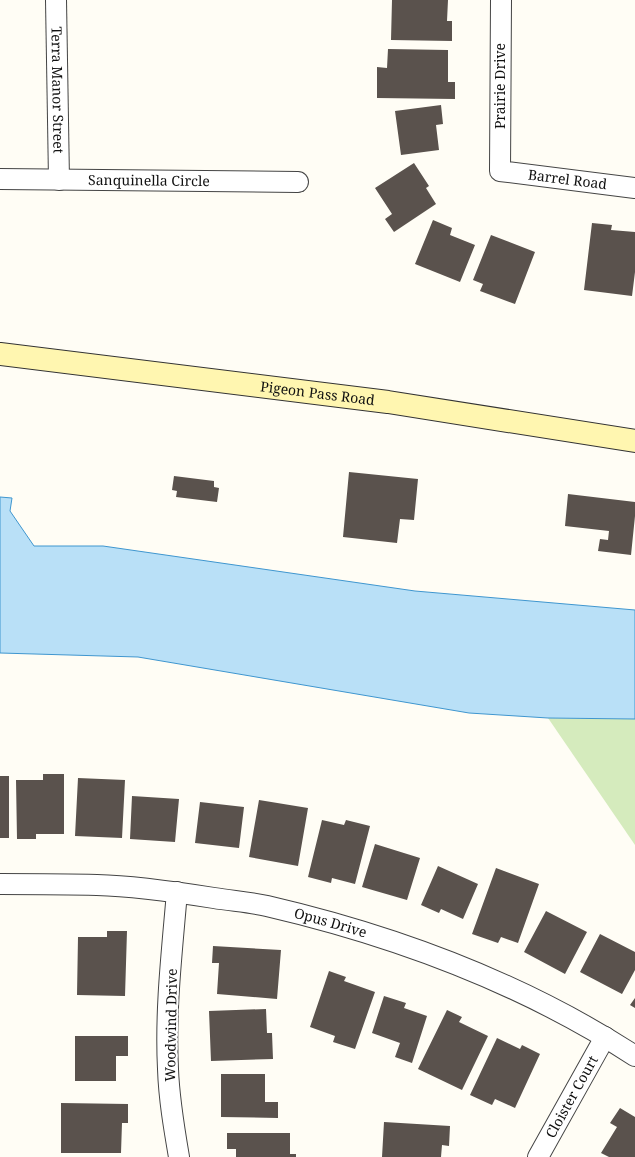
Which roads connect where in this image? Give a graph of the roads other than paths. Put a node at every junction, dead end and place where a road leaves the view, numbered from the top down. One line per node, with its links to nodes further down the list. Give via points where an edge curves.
1 (56, 0): 5 (street, Terra Manor Street)
2 (500, 0): 3 (street, Prairie Drive)
3 (500, 172): 7 (street, Barrel Road)
4 (0, 179): 5 (street, Sanquinella Circle)
5 (60, 180): 6 (street, Sanquinella Circle)
6 (298, 182)
7 (635, 188)
8 (0, 354): 9 (street, Pigeon Pass Road, via 388,402)
9 (635, 441)
10 (0, 884): 11 (street, Opus Drive, via 99,885)
11 (177, 892): 12 (street, Opus Drive, via 266,906 363,932 461,966 527,996); 14 (street, Woodwind Drive, via 168,1015 168,1069)
12 (605, 1037): 13 (street, Opus Drive); 15 (street, Cloister Court)
13 (635, 1056)
14 (179, 1157)
15 (538, 1157)

